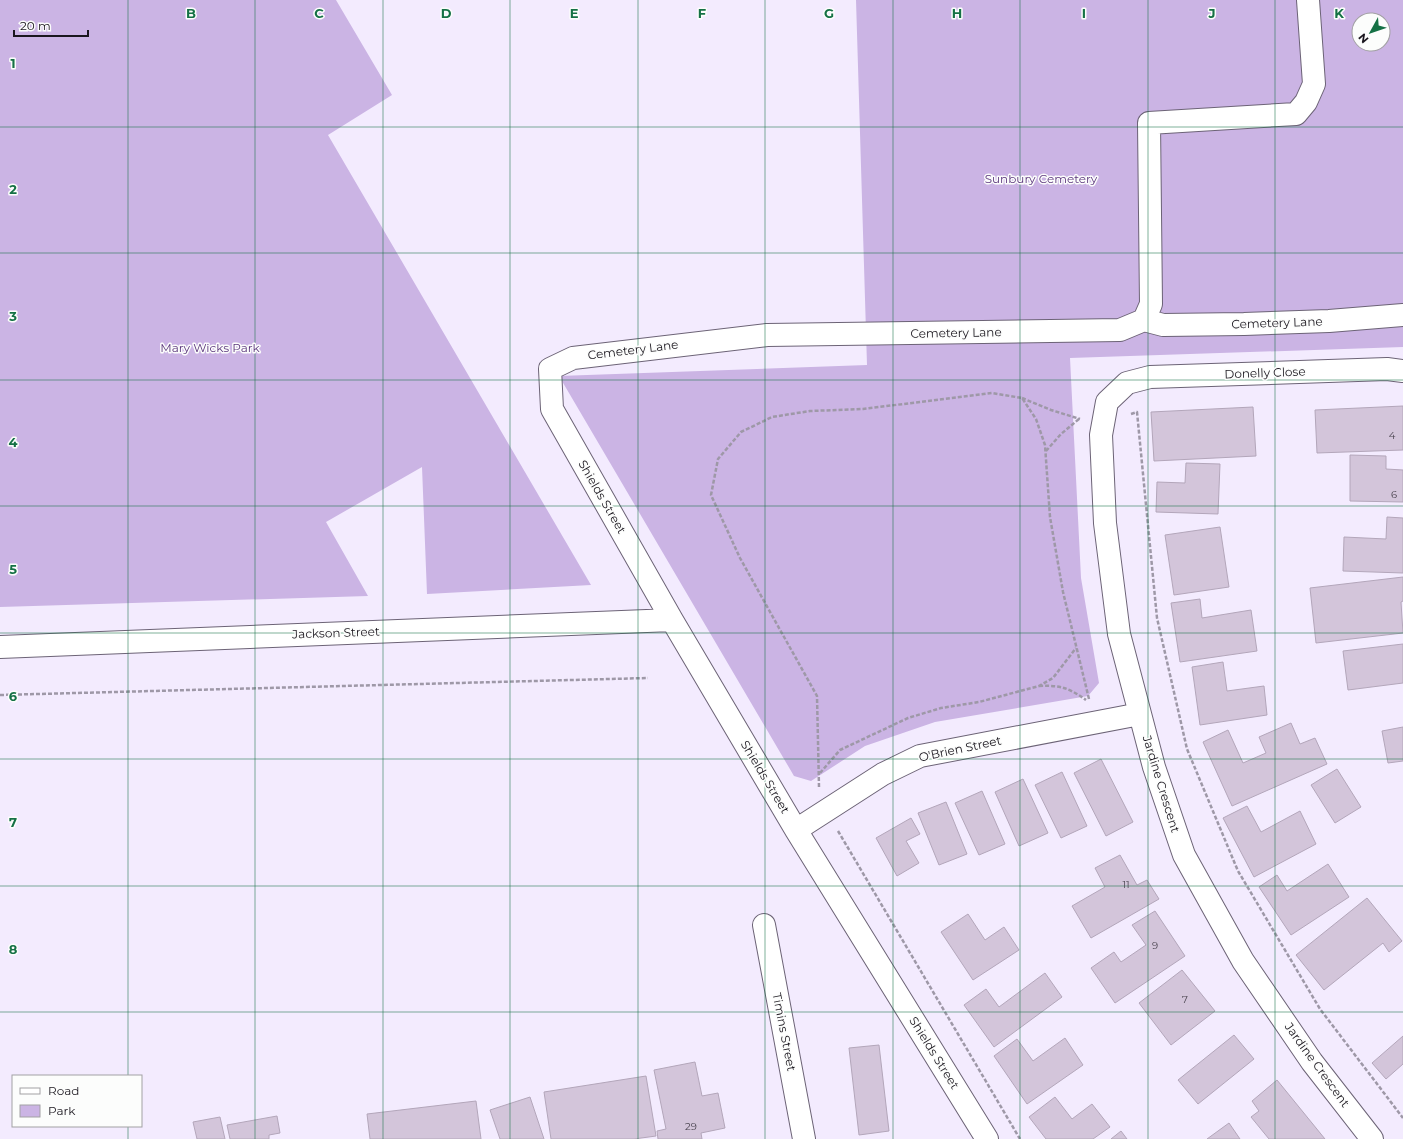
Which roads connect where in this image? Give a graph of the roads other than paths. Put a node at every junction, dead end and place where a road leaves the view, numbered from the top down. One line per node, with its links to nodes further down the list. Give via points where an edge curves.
1 (1308, 0): 3 (street, via 1314,84 1306,102 1296,114 1149,123 1151,304)
2 (1403, 315): 3 (street, Cemetery Lane, via 1244,324 1163,325)
3 (1144, 320): 6 (street, Cemetery Lane, via 1120,330 767,335 609,352 573,358 550,369)
4 (1403, 370): 5 (street, Donelly Close, via 1150,377)
5 (1127, 383): 9 (street, Jardine Crescent, via 1108,402 1101,435 1105,523 1119,634)
6 (552, 409): 7 (street, Shields Street)
7 (672, 620): 8 (street, Jackson Street); 10 (street, Shields Street)
8 (0, 647)
9 (1140, 714): 10 (street, O'Brien Street, via 920,756 883,774); 14 (street, Jardine Crescent, via 1154,767 1184,855 1243,961 1312,1062)
10 (796, 830): 13 (street, Shields Street)
11 (764, 925): 12 (street, Timins Street)
12 (804, 1139)
13 (987, 1139)
14 (1372, 1139)

